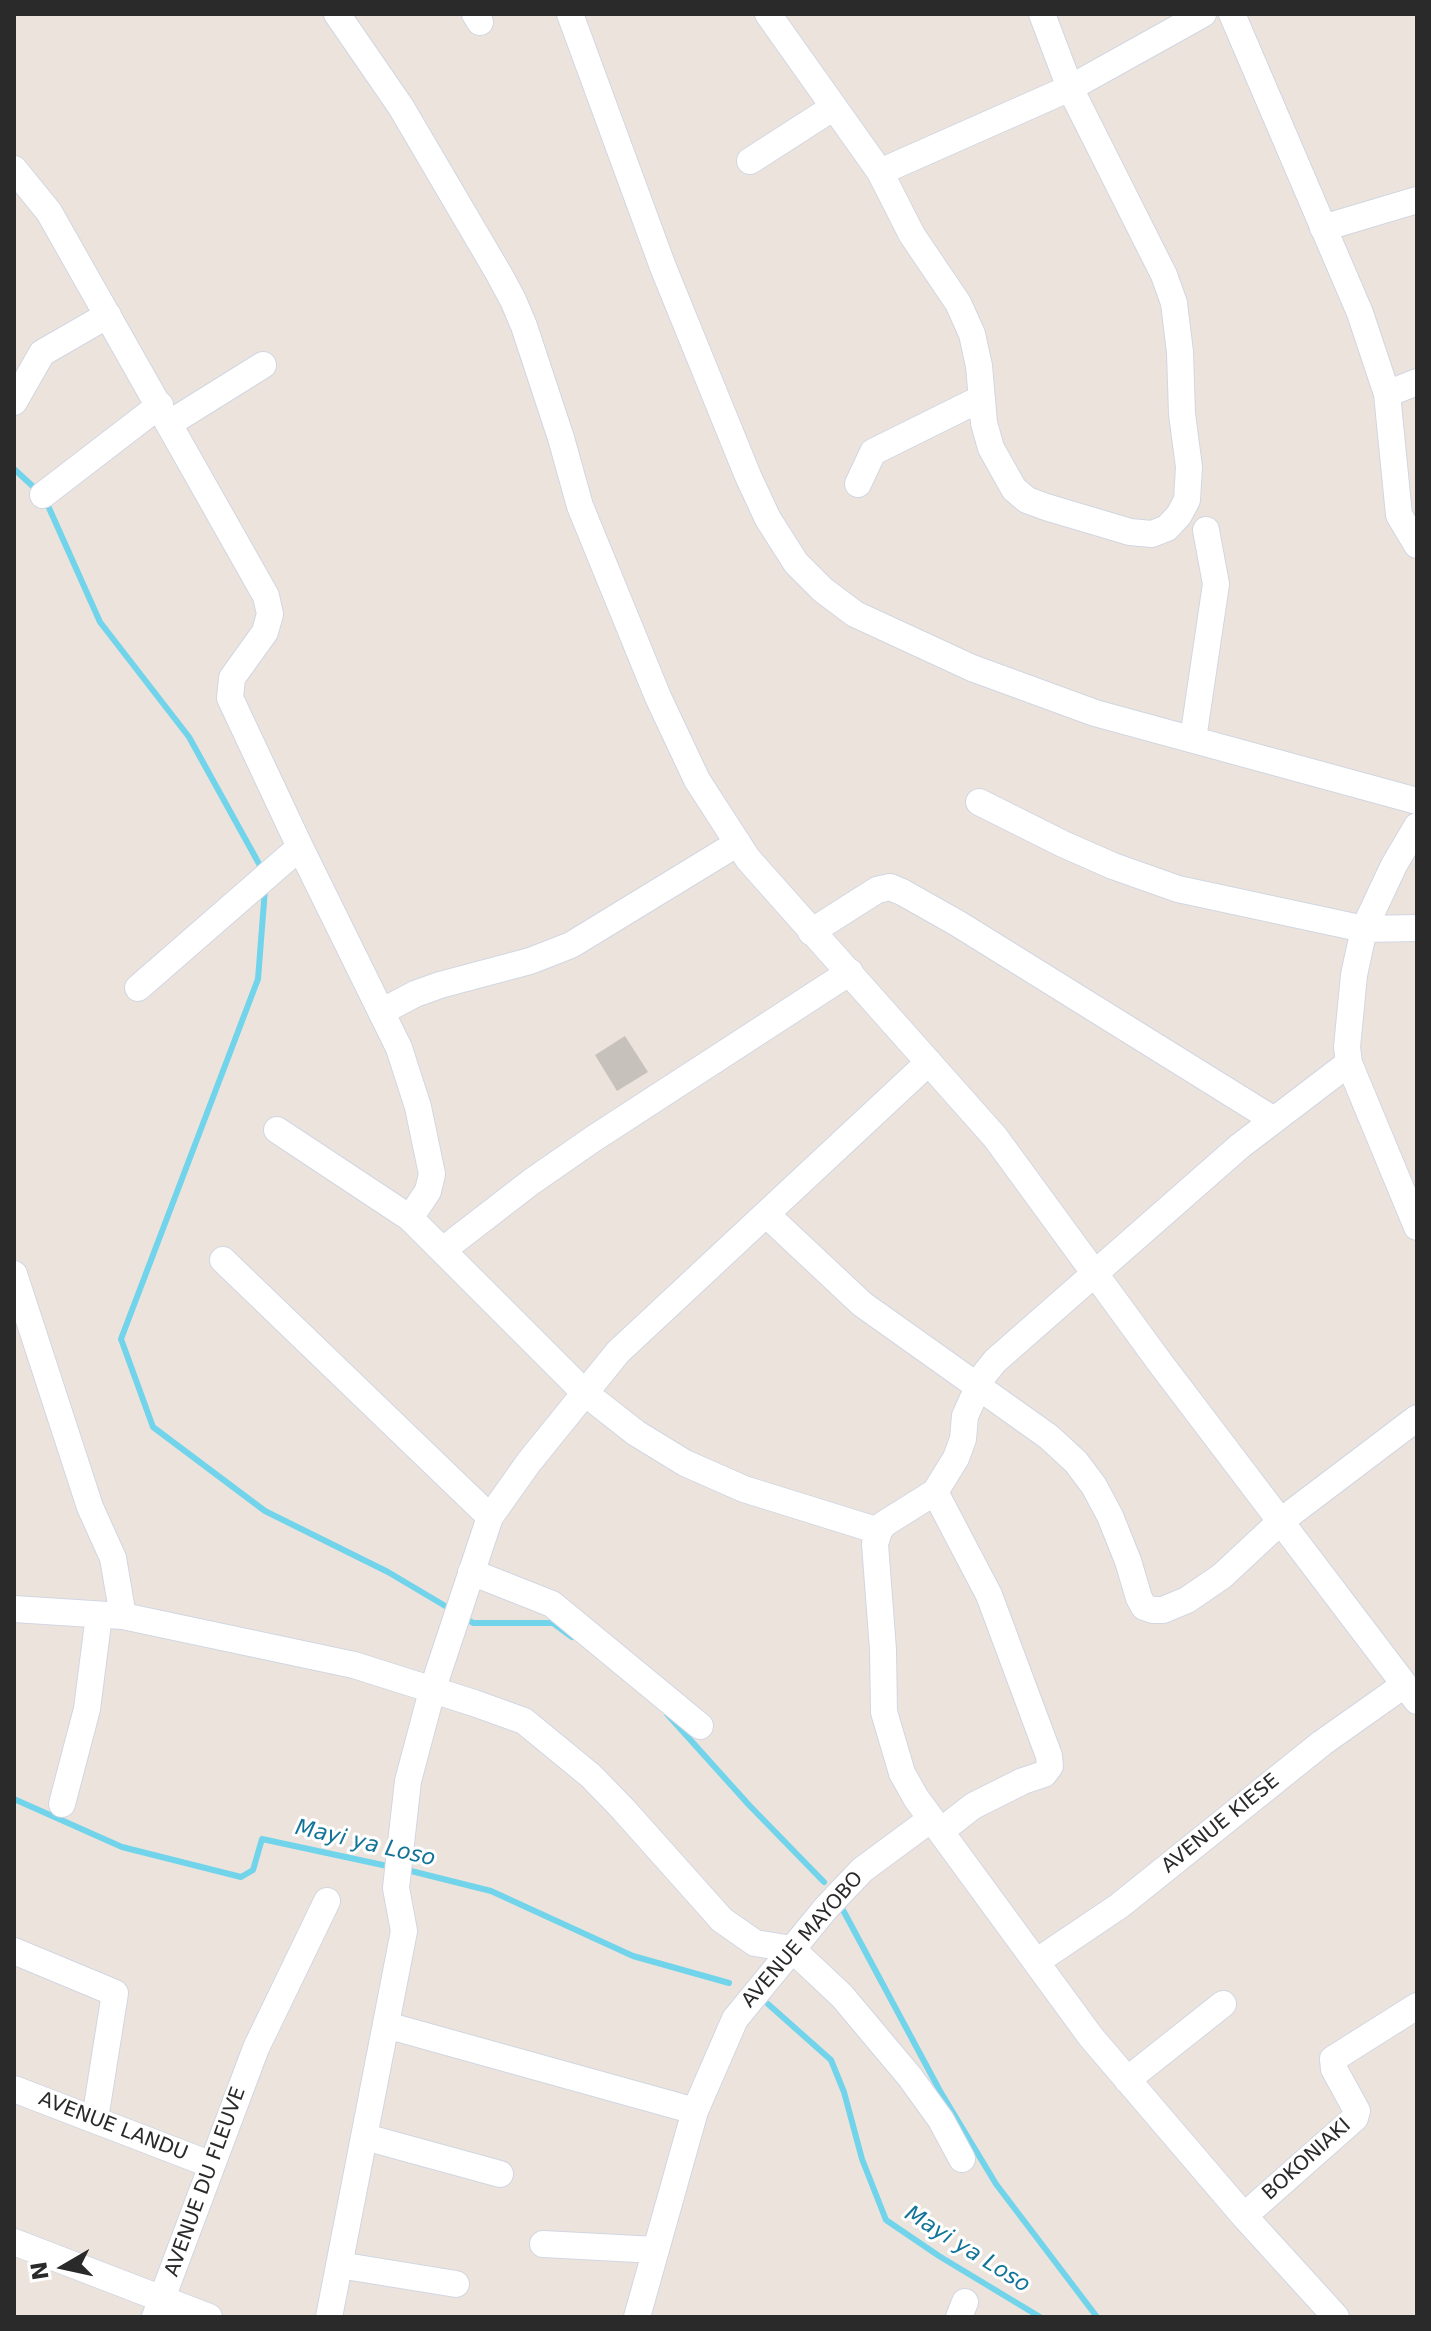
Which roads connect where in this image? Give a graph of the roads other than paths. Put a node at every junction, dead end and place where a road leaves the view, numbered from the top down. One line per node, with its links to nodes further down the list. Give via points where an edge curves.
1 (337, 14): 29 (street, via 401,107 513,300 580,506 658,697 697,780)
2 (570, 14): 25 (street, via 663,267 748,476 796,563 855,614 972,668 1095,713)
3 (768, 14): 8 (street)
4 (1042, 14): 7 (street)
5 (1203, 14): 7 (street)
6 (1232, 14): 13 (street)
7 (1070, 88): 11 (street); 18 (street, via 1174,303 1189,467 1187,500 1179,515 1152,534 1130,532 1027,500 1014,489 991,448)
8 (834, 107): 9 (street); 11 (street)
9 (750, 161)
10 (14, 169): 14 (street, via 49,212)
11 (880, 172): 18 (street, via 912,235 968,323)
12 (1417, 200): 13 (street)
13 (1323, 228): 17 (street)
14 (108, 315): 19 (street, via 42,353); 20 (street)
15 (263, 365): 20 (street)
16 (1417, 382): 17 (street)
17 (1387, 394): 24 (street, via 1399,515)
18 (982, 398): 21 (street, via 873,452)
19 (14, 402)
20 (165, 414): 22 (street); 30 (street, via 266,596 270,614 265,632 232,678 230,698)
21 (858, 484)
22 (43, 495)
23 (1206, 530): 25 (street, via 1216,584)
24 (1417, 545)
25 (1193, 739): 26 (street)
26 (1417, 801)
27 (979, 802): 32 (street, via 1100,861 1178,889)
28 (1417, 826): 32 (street)
29 (738, 843): 33 (street); 36 (street, via 571,945 428,989)
30 (300, 847): 35 (street); 36 (street)
31 (1417, 928): 32 (street)
32 (1364, 929): 38 (street, via 1348,1014)
33 (811, 932): 34 (street); 39 (street, via 890,887)
34 (850, 972): 37 (street); 44 (street, via 593,1139)
35 (138, 988)
36 (381, 1012): 42 (street, via 418,1107 432,1174 428,1191)
37 (929, 1062): 41 (street); 46 (street, via 995,1137)
38 (1349, 1063): 39 (street); 43 (street)
39 (1274, 1120): 46 (street)
40 (277, 1130): 42 (street)
41 (766, 1214): 48 (street, via 862,1304); 49 (street, via 618,1352)
42 (410, 1218): 44 (street)
43 (1417, 1227)
44 (443, 1250): 49 (street)
45 (223, 1260): 52 (street)
46 (1096, 1273): 48 (street, via 995,1361); 53 (street)
47 (14, 1274): 57 (street, via 90,1507 113,1558)
48 (977, 1388): 51 (street, via 956,1458); 53 (street, via 1049,1437 1087,1474 1110,1516 1144,1607 1163,1610 1187,1600 1222,1576)
49 (585, 1393): 52 (street); 54 (street, via 685,1463 744,1489)
50 (1417, 1418): 53 (street)
51 (935, 1492): 54 (street); 62 (street, AVENUE MAYOBO, via 989,1595 1050,1766 1044,1774)
52 (490, 1517): 55 (street)
53 (1281, 1521): 59 (street)
54 (879, 1531): 62 (street, via 875,1564 884,1712 902,1773)
55 (471, 1572): 58 (street); 60 (street, via 552,1604)
56 (14, 1609): 57 (street)
57 (111, 1616): 58 (street, via 354,1665); 61 (street)
58 (432, 1691): 64 (street, via 524,1721 602,1787 722,1920 755,1943); 69 (street, via 408,1781 396,1888 404,1931)
59 (1411, 1693): 66 (street, AVENUE KIESE, via 1322,1743 1119,1906)
60 (700, 1726)
61 (62, 1804)
62 (936, 1825): 64 (street, AVENUE MAYOBO, via 862,1870); 66 (street)
63 (327, 1901): 76 (street, AVENUE DU FLEUVE, via 256,2048)
64 (792, 1949): 72 (street, AVENUE MAYOBO, via 735,2019); 75 (street, via 842,1996 910,2077)
65 (14, 1951): 73 (street, via 115,1993)
66 (1036, 1962): 70 (street)
67 (1223, 2004): 70 (street)
68 (1417, 2006): 78 (street, BOKONIAKI, via 1333,2059 1357,2111 1355,2118)
69 (386, 2025): 72 (street); 74 (street)
70 (1127, 2080): 78 (street)
71 (14, 2089): 73 (street, AVENUE LANDU)
72 (695, 2111): 81 (street, AVENUE MAYOBO)
73 (95, 2119): 76 (street, AVENUE LANDU)
74 (365, 2137): 77 (street); 82 (street)
75 (962, 2159)
76 (212, 2165): 84 (street, AVENUE DU FLEUVE)
77 (500, 2174)
78 (1244, 2216): 88 (street)
79 (14, 2242): 84 (street)
80 (543, 2244): 81 (street)
81 (656, 2250): 87 (street, AVENUE MAYOBO)
82 (339, 2265): 83 (street); 86 (street)
83 (456, 2284)
84 (159, 2308): 85 (street)
85 (209, 2317)
86 (329, 2317)
87 (637, 2317)
88 (1336, 2317)

